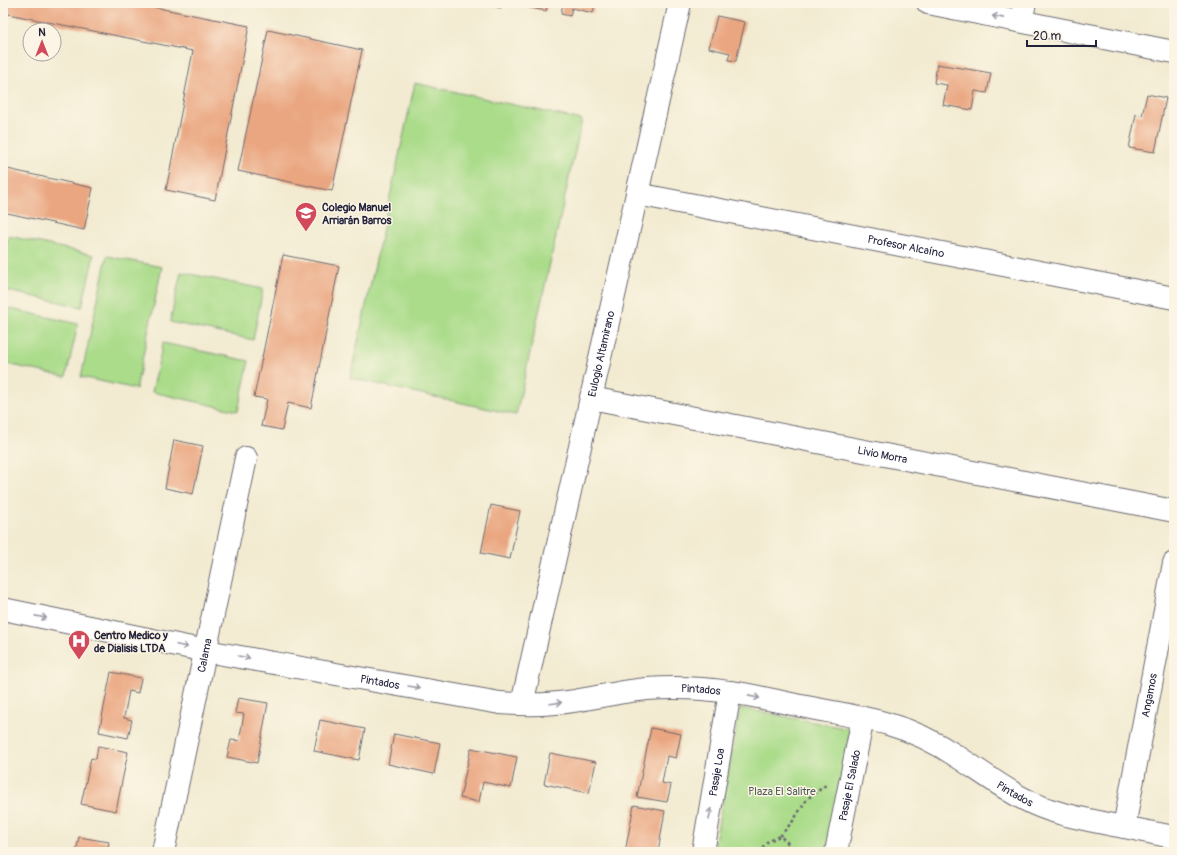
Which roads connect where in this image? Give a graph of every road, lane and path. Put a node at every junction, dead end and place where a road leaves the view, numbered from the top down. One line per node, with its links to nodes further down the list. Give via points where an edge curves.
1 (680, 3): 5 (street, Eulogio Altamirano)
2 (928, 3): 3 (street, one-way to 2)
3 (1023, 12): 4 (street)
4 (1174, 52)
5 (637, 194): 6 (street, Profesor Alcaíno); 7 (street, Eulogio Altamirano)
6 (1174, 298)
7 (591, 398): 9 (street, Livio Morra); 14 (street, Eulogio Altamirano)
8 (246, 458): 12 (street, Calama)
9 (1174, 511)
10 (1174, 563): 17 (street, Angamos)
11 (3, 609): 12 (street, Pintados, one-way to 12)
12 (206, 651): 14 (street, Pintados, one-way to 14); 20 (street, Calama)
13 (730, 692): 14 (street, Pintados, one-way to 13, via 567,702 646,689); 15 (street, Pintados, one-way to 15); 21 (street, Pasaje Loa, one-way to 13)
14 (522, 704)
15 (863, 718): 16 (street, Pasaje El Salado); 17 (street, Pintados, via 889,724 935,743 1008,790 1040,807)
16 (852, 774): 18 (path, via 823,787 807,799); 24 (street, Pasaje El Salado)
17 (1124, 827): 19 (street, Pintados)
18 (780, 836): 22 (path, via 767,842); 23 (path)
19 (1174, 837)
20 (163, 852)
21 (703, 852)
22 (758, 852)
23 (794, 852)
24 (836, 852)

